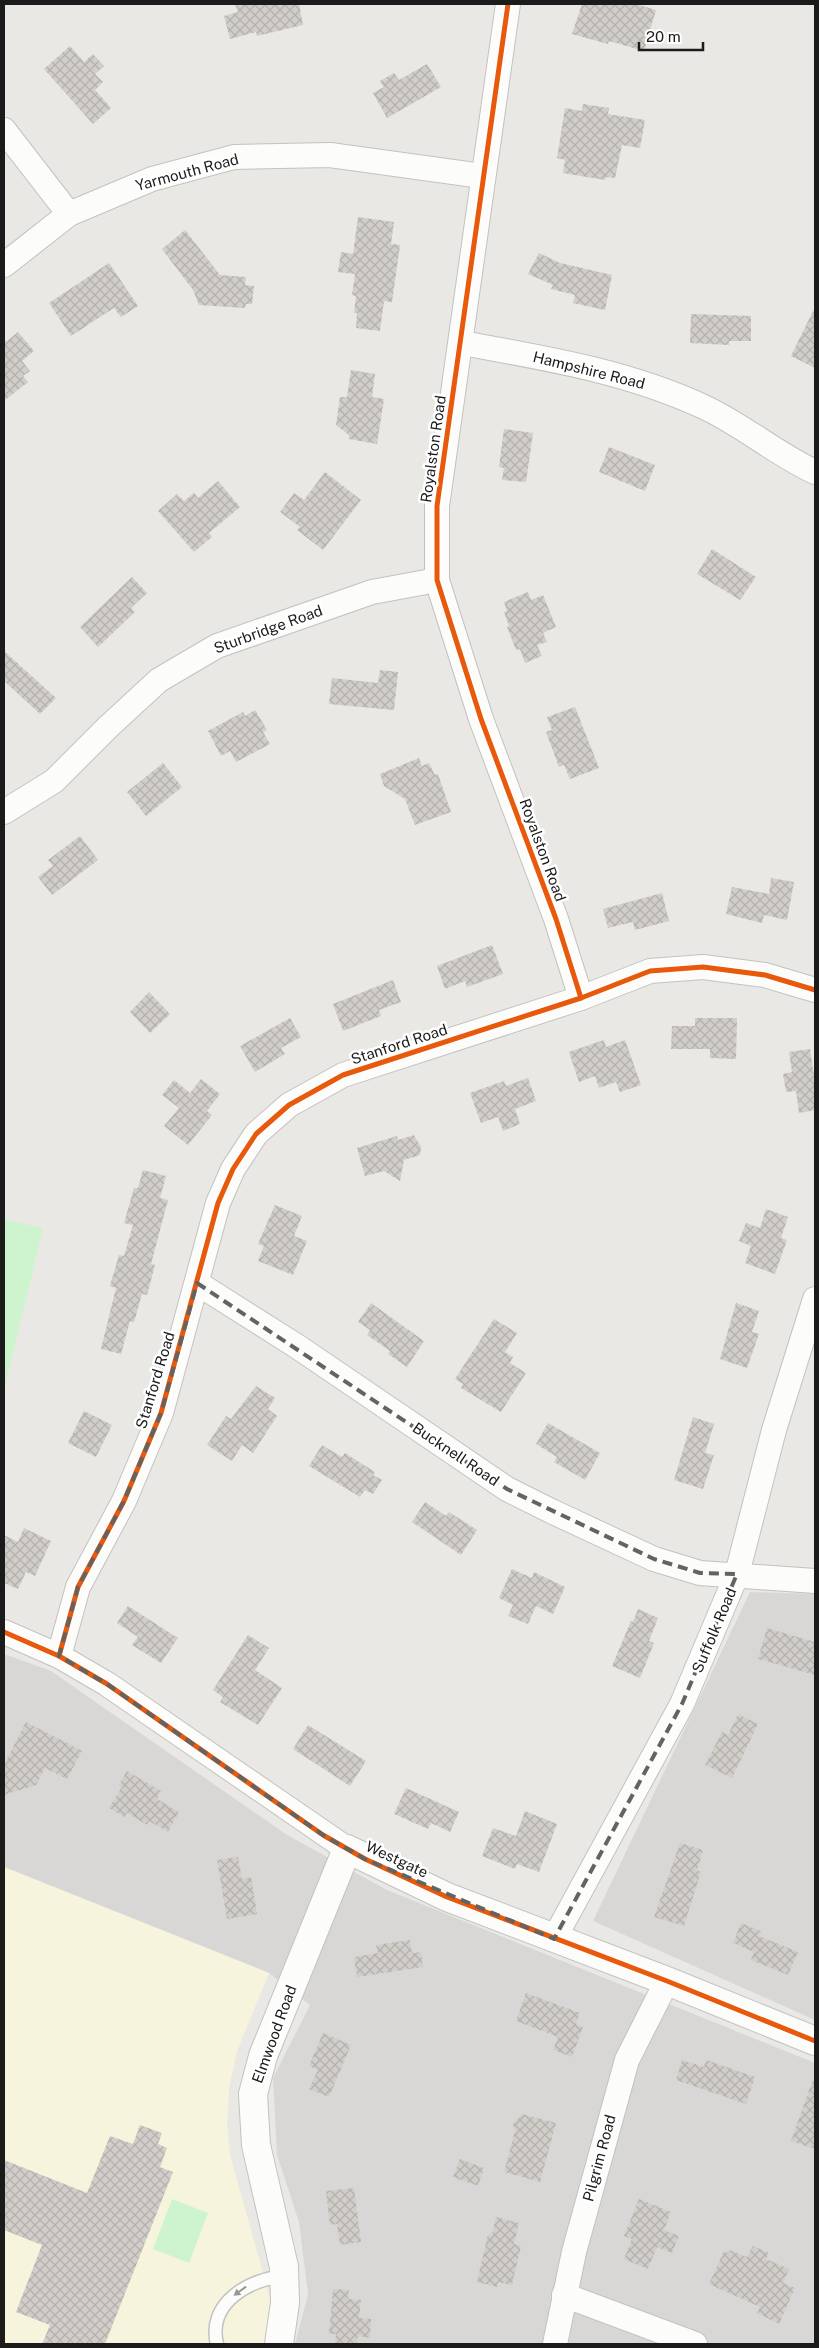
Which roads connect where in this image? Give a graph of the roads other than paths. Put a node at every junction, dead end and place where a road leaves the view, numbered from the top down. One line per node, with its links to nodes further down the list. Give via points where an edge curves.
1 (508, 4): 3 (street, Royalston Road)
2 (4, 130): 4 (street)
3 (482, 176): 4 (street, Yarmouth Road, via 330,155 234,156 152,179); 6 (street, Royalston Road)
4 (69, 214): 5 (street, Yarmouth Road)
5 (4, 265)
6 (462, 343): 7 (street, Hampshire Road, via 584,366 658,388 727,418); 8 (street, Royalston Road, via 437,506)
7 (815, 472)
8 (437, 580): 9 (street, Sturbridge Road, via 372,592 217,646 158,680 54,781); 11 (street, Royalston Road, via 481,719 556,919)
9 (4, 812)
10 (815, 990): 11 (street, Stanford Road, via 764,975 703,967 650,971)
11 (581, 998): 12 (street, Stanford Road, via 343,1075 289,1105 256,1134 233,1169 218,1203)
12 (197, 1283): 14 (street, Bucknell Road, via 298,1347 507,1489 654,1559 700,1573); 17 (street, Stanford Road, via 161,1413 124,1501 78,1587)
13 (815, 1299): 14 (street, Suffolk Road, via 774,1430)
14 (737, 1574): 15 (street, Bucknell Road); 19 (street, Suffolk Road, via 682,1704)
15 (815, 1581)
16 (4, 1632): 17 (street, Westgate)
17 (59, 1656): 18 (street, Westgate, via 106,1684)
18 (347, 1849): 19 (street, Westgate, via 448,1897); 22 (street, Elmwood Road, via 263,2056 253,2094 256,2144)
19 (554, 1938): 20 (street, Westgate)
20 (667, 1980): 21 (street, Westgate); 23 (street, Pilgrim Road, via 626,2060)
21 (815, 2041)
22 (285, 2276): 24 (lane, one-way to 24, via 255,2282 232,2296 217,2322); 25 (street, Elmwood Road)
23 (564, 2295): 26 (street, Pilgrim Road); 27 (street)
24 (217, 2344)
25 (279, 2344)
26 (555, 2344)
27 (695, 2344)

